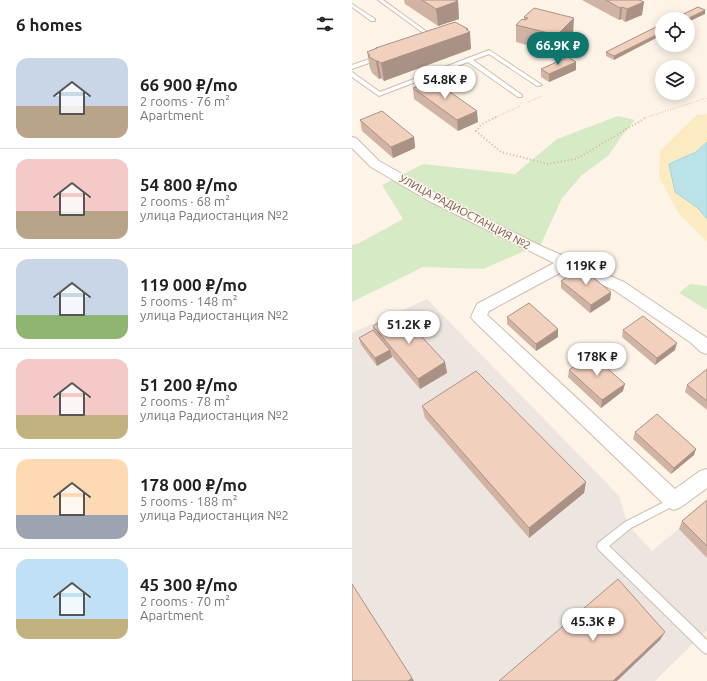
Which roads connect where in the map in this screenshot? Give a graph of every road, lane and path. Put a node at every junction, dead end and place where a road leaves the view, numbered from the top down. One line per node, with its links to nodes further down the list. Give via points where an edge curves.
1 (380, 0): 4 (lane, via 434,38)
2 (352, 5): 3 (lane)
3 (373, 20)
4 (426, 41)
5 (382, 57): 7 (lane)
6 (469, 60): 8 (lane, via 379,94); 9 (lane, via 489,52); 10 (lane)
7 (352, 67)
8 (352, 74)
9 (539, 85)
10 (520, 96)
11 (542, 96): 12 (path, via 482,124 476,130 501,152 548,164 576,159 645,118)
12 (707, 98)
13 (352, 141): 14 (street, УЛИЦА РАДИОСТАНЦИЯ №2, via 375,164 434,198)
14 (567, 262): 15 (street, УЛИЦА РАДИОСТАНЦИЯ №2, via 619,286); 17 (street, via 482,308 479,317)
15 (707, 348)
16 (707, 477): 17 (street)
17 (674, 501): 18 (lane, via 628,525 602,546)
18 (707, 648)

